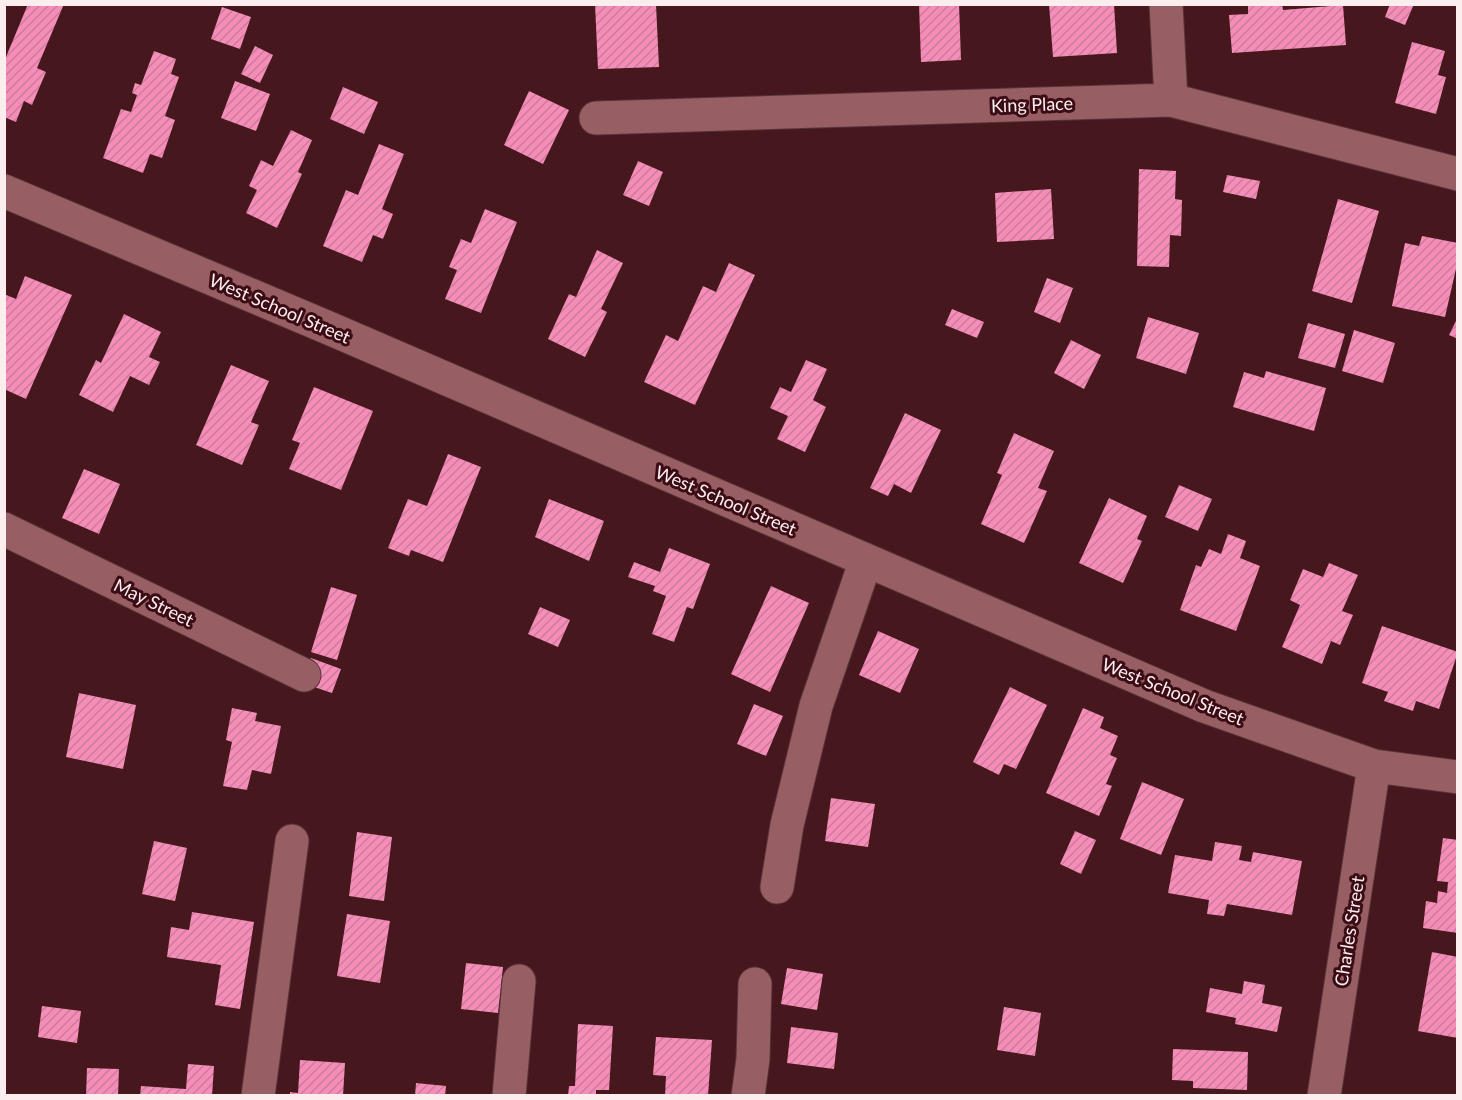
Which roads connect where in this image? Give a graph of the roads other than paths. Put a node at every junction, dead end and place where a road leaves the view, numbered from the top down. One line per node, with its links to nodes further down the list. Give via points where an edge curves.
1 (1166, 4): 2 (street)
2 (1171, 99): 3 (street, King Place); 4 (street, King Place)
3 (596, 118)
4 (1458, 174)
5 (4, 191): 7 (street, West School Street)
6 (4, 529): 8 (street, May Street)
7 (866, 560): 9 (street, West School Street, via 1204,706); 12 (street, via 816,706 787,825)
8 (304, 675)
9 (1374, 766): 10 (street, West School Street); 18 (street, Charles Street)
10 (1458, 777)
11 (292, 841): 15 (street)
12 (777, 887)
13 (519, 981): 16 (street)
14 (754, 984): 17 (street, via 753,1059)
15 (258, 1095)
16 (509, 1095)
17 (748, 1095)
18 (1324, 1095)

